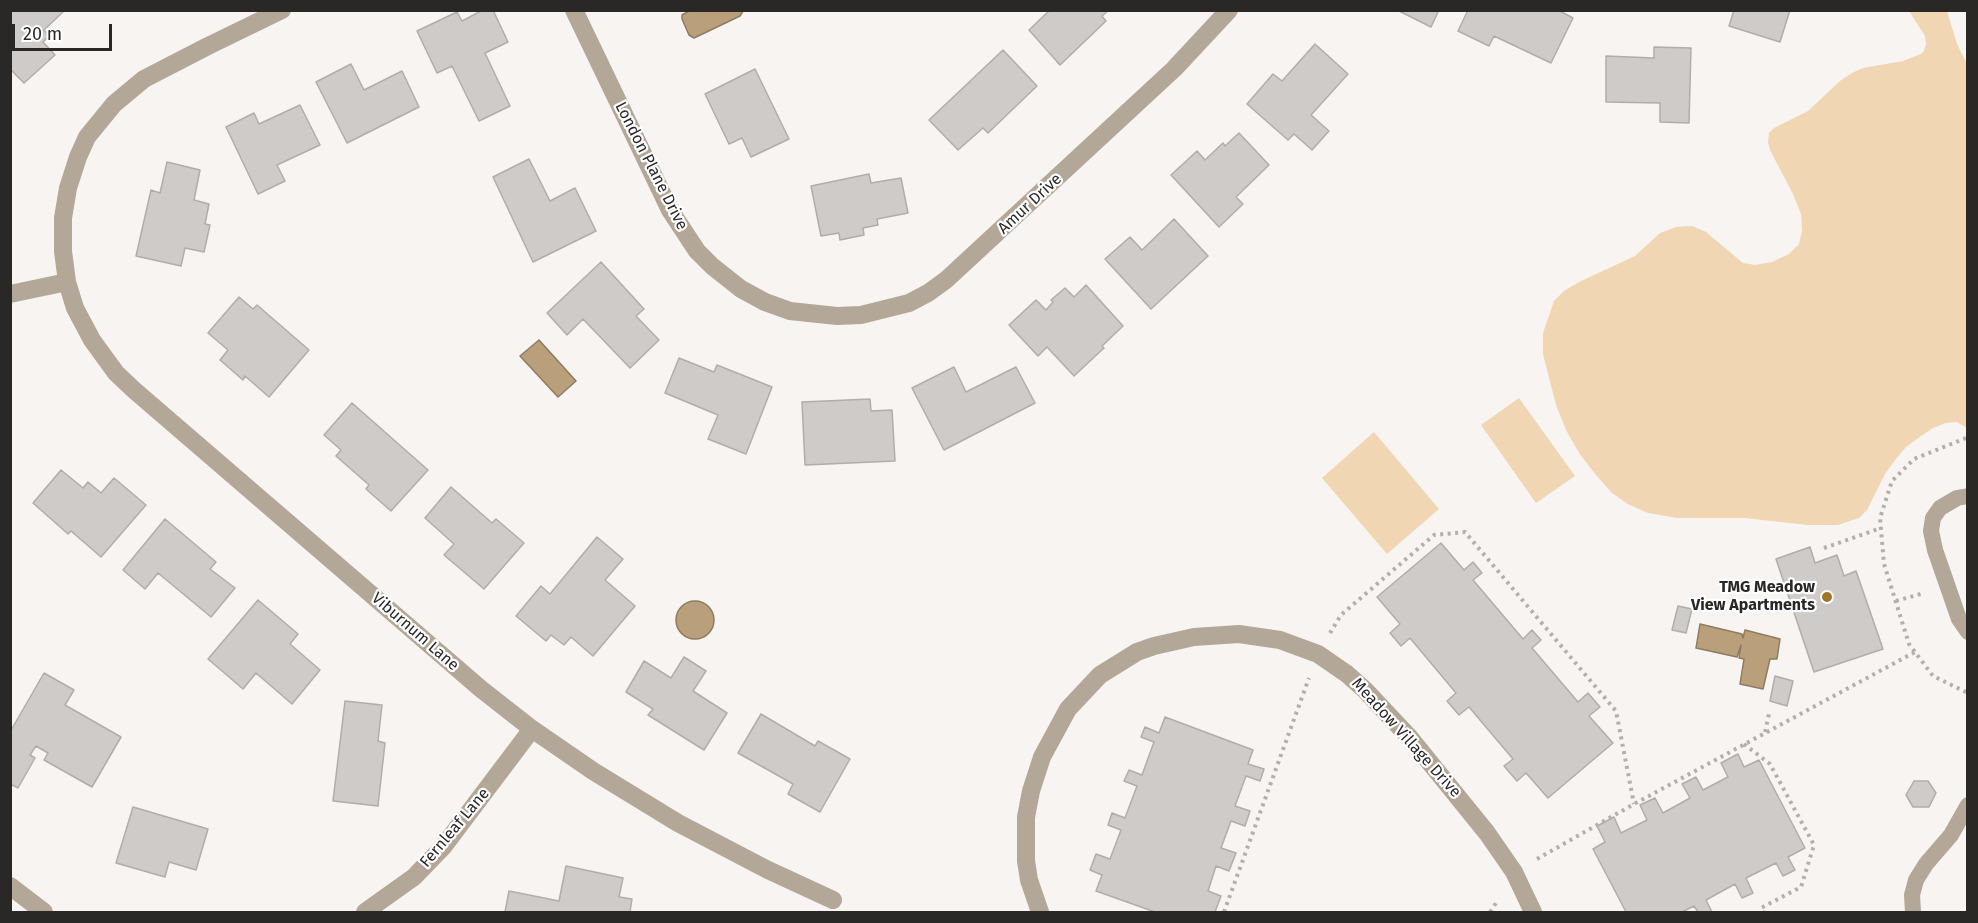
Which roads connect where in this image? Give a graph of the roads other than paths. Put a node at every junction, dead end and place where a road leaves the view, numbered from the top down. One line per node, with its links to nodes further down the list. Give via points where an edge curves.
1 (282, 10): 4 (street, Viburnum Lane, via 144,80 100,119 87,137 68,188 63,218)
2 (574, 10): 6 (street, London Plane Drive, via 683,232 711,266 741,289)
3 (1229, 10): 6 (street, Amur Drive, via 1167,76 972,258 928,293 909,303 861,315)
4 (67, 282): 5 (street); 9 (street, Viburnum Lane, via 92,340 128,384)
5 (10, 294)
6 (790, 311)
7 (1968, 496): 8 (lane, via 1940,508 1931,531 1959,619)
8 (1968, 632)
9 (532, 729): 12 (street, Viburnum Lane, via 678,823); 14 (street, Fernleaf Lane, via 443,847 414,877)
10 (1968, 805): 17 (lane, via 1951,835 1916,880)
11 (10, 886): 13 (street)
12 (833, 900)
13 (44, 912)
14 (365, 912)
15 (1040, 912): 16 (street, Meadow Village Drive, via 1026,861 1026,817 1042,757 1068,709 1100,675 1154,646 1216,634 1239,634 1280,640 1318,654 1365,690 1466,804 1503,854)
16 (1533, 912)
17 (1912, 912)

